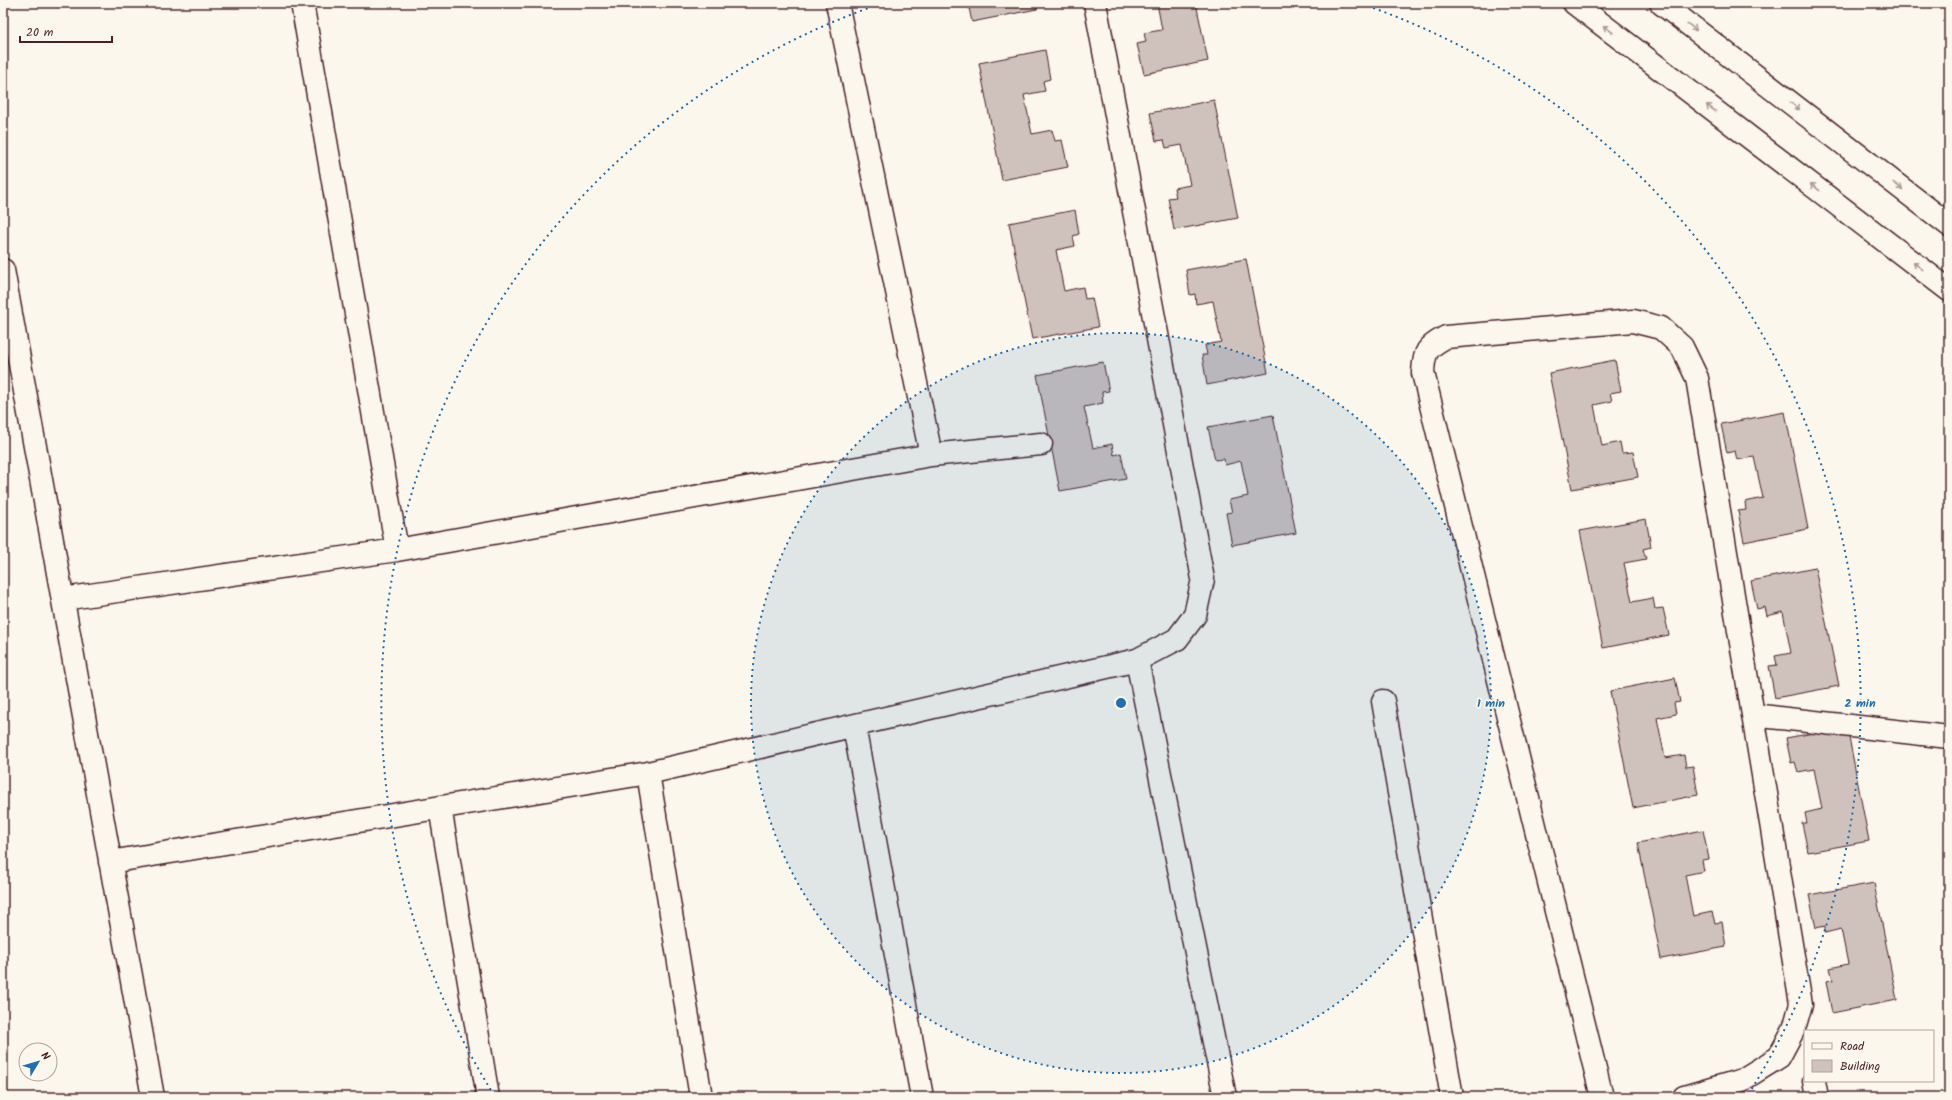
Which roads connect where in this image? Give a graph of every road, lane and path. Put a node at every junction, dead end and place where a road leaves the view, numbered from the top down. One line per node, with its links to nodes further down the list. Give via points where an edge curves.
1 (302, 3): 11 (street)
2 (837, 3): 10 (street)
3 (1095, 3): 13 (street, via 1203,579 1194,615 1177,638)
4 (1574, 3): 8 (street, one-way to 4)
5 (1661, 3): 6 (street, one-way to 6)
6 (1949, 225)
7 (3, 270): 12 (street)
8 (1949, 290)
9 (1041, 444): 10 (street)
10 (931, 455): 11 (street)
11 (397, 550): 12 (street)
12 (62, 600): 20 (street)
13 (1137, 660): 16 (street); 26 (street)
14 (1383, 700): 27 (street)
15 (1753, 715): 17 (street); 28 (street, via 1697,378 1682,347 1660,328 1633,321 1446,337 1432,345 1424,356 1423,373); 29 (street, via 1800,1004 1794,1029 1779,1057 1742,1080)
16 (854, 726): 18 (street); 25 (street)
17 (1949, 737)
18 (648, 773): 19 (street); 24 (street)
19 (440, 808): 20 (street); 23 (street)
20 (110, 862): 22 (street)
21 (1814, 1082): 30 (street)
22 (153, 1097)
23 (488, 1097)
24 (701, 1097)
25 (922, 1097)
26 (1226, 1097)
27 (1452, 1097)
28 (1602, 1097)
29 (1684, 1097)
30 (1817, 1097)

